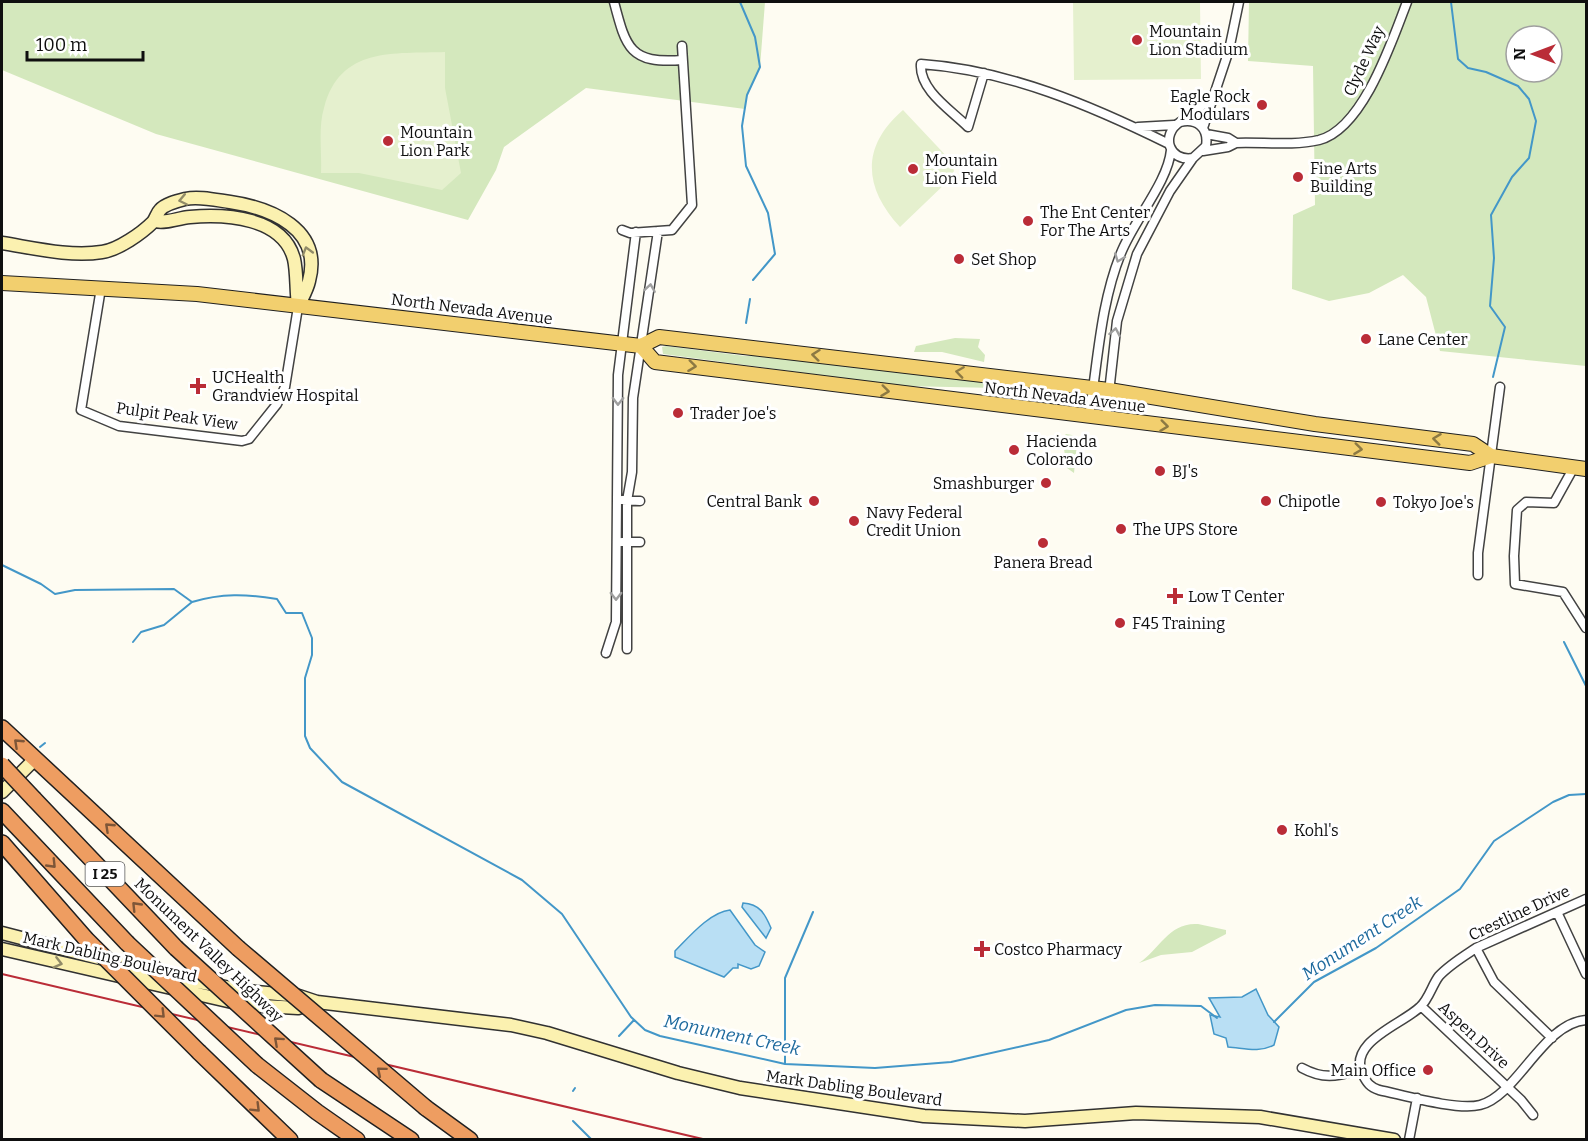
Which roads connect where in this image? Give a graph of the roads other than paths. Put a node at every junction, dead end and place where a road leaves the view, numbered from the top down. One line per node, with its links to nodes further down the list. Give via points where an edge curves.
1 (614, 2): 5 (street, via 624,39 633,52 646,59)
2 (1239, 2): 7 (street, via 1229,50)
3 (1407, 2): 12 (street, Clyde Way, via 1367,96 1346,125 1327,137 1311,141)
4 (682, 46): 5 (street)
5 (682, 60): 18 (street, via 692,205 672,230)
6 (984, 73): 6 (street, via 968,127 925,85 921,64); 10 (street, via 1022,82)
7 (1213, 95): 8 (street); 11 (street)
8 (1186, 120): 9 (street); 11 (street)
9 (1174, 125): 10 (street); 13 (street)
10 (1138, 127): 13 (street)
11 (1205, 131): 12 (street); 14 (street)
12 (1236, 143): 14 (street)
13 (1170, 147): 15 (street, via 1181,158); 27 (street, one-way to 27, via 1168,170 1137,220 1111,280)
14 (1203, 151): 15 (street)
15 (1194, 158): 28 (street, one-way to 15, via 1117,321 1137,254 1170,191)
16 (154, 221): 20 (street, via 120,246 103,252 69,252); 23 (street, via 232,217 271,229 282,236 291,253); 23 (street, one-way to 16, via 311,265 302,237 282,217 246,204 187,198 160,209)
17 (622, 230): 19 (street)
18 (658, 231): 19 (street); 25 (street, one-way to 18)
19 (636, 232): 24 (street)
20 (2, 243)
21 (2, 284): 22 (main road, North Nevada Avenue)
22 (101, 288): 23 (main road, North Nevada Avenue); 23 (street, Pulpit Peak View, via 81,410 119,426 242,441 249,439 282,394)
23 (298, 306): 24 (main road, North Nevada Avenue)
24 (622, 343): 25 (main road, North Nevada Avenue); 33 (street, one-way to 33)
25 (641, 346): 27 (main road, North Nevada Avenue, one-way to 25, via 658,336); 29 (main road, North Nevada Avenue, one-way to 29, via 656,362); 34 (street, via 633,398 632,472)
26 (1500, 387): 31 (street)
27 (1094, 389): 28 (main road, North Nevada Avenue); 29 (street)
28 (1109, 390): 30 (street); 31 (main road, North Nevada Avenue, one-way to 28, via 1473,444)
29 (1089, 416): 30 (main road, North Nevada Avenue)
30 (1106, 419): 31 (main road, North Nevada Avenue, one-way to 31, via 1470,463)
31 (1491, 456): 32 (main road, North Nevada Avenue); 39 (street)
32 (1580, 468): 40 (street, via 1554,503 1526,502 1517,510 1515,584 1563,592)
33 (616, 500): 34 (street); 36 (street)
34 (627, 501): 35 (street); 37 (street)
35 (640, 501)
36 (617, 542): 37 (street); 42 (street, one-way to 42, via 616,622)
37 (626, 542): 38 (street); 41 (street)
38 (640, 542)
39 (1478, 575)
40 (1587, 628)
41 (627, 649)
42 (606, 653)
43 (2, 728): 44 (highway, one-way to 43)
44 (35, 759): 46 (street); 69 (highway, one-way to 44, bridge, via 426,1108 238,948)
45 (2, 765): 68 (highway, Monument Valley Highway / I 25, one-way to 45, bridge, via 321,1080 176,948)
46 (2, 792)
47 (7, 817): 67 (highway, I 25, one-way to 67, bridge, via 127,943 257,1065)
48 (2, 843): 52 (highway)
49 (2, 857): 52 (highway)
50 (1587, 899): 51 (street, Crestline Drive)
51 (1557, 912): 54 (street, Crestline Drive); 56 (street)
52 (70, 924): 66 (highway, one-way to 66, bridge)
53 (2, 933): 57 (street, Mark Dabling Boulevard, via 172,977)
54 (1476, 948): 58 (street, Crestline Drive, via 1440,975); 60 (street, via 1494,982)
55 (2, 949): 57 (street, Mark Dabling Boulevard, one-way to 57, via 245,1005 298,1008)
56 (1587, 974)
57 (317, 1002): 70 (street, Mark Dabling Boulevard, via 523,1027 730,1085 924,1116 1025,1121 1136,1113 1260,1117)
58 (1421, 1006): 62 (street, Crestline Drive, via 1368,1045); 63 (street, Aspen Drive)
59 (1587, 1020): 60 (street, via 1569,1024)
60 (1552, 1038): 63 (street)
61 (1302, 1068): 62 (street, via 1318,1077 1331,1078)
62 (1360, 1070): 64 (street, via 1374,1089)
63 (1506, 1086): 64 (street, via 1490,1100 1472,1106); 65 (street, Aspen Drive)
64 (1417, 1098): 71 (street)
65 (1533, 1115)
66 (290, 1140)
67 (357, 1140)
68 (411, 1140)
69 (470, 1140)
70 (1394, 1140)
71 (1409, 1140)

